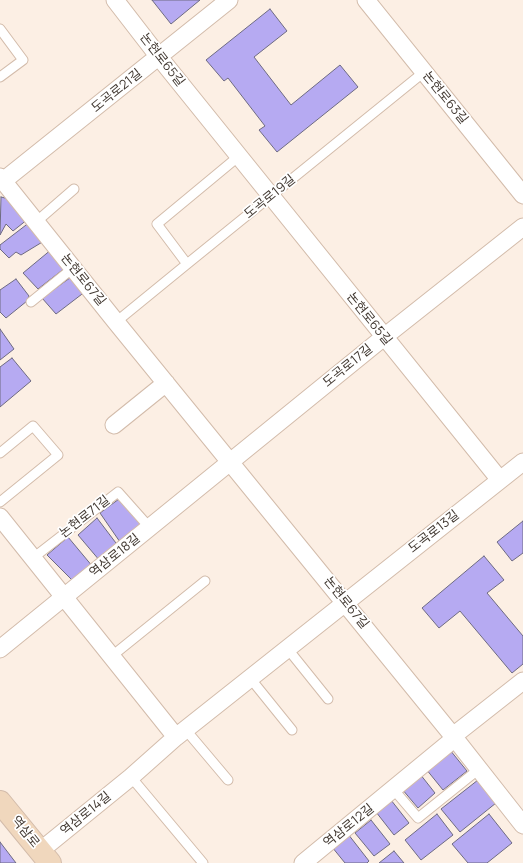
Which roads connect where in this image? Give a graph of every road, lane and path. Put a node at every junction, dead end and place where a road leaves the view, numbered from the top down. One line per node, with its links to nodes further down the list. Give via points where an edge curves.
1 (115, 0): 5 (street, 논현로65길)
2 (229, 0): 5 (street, 도곡로21길)
3 (366, 0): 6 (street, 논현로63길)
4 (0, 30): 7 (lane, via 23,60)
5 (159, 57): 8 (street, 논현로65길); 9 (street, 도곡로21길)
6 (424, 72): 11 (street, 논현로63길); 12 (lane, 도곡로19길)
7 (0, 78)
8 (239, 156): 12 (street, 논현로65길); 15 (lane, via 158,224)
9 (1, 180): 13 (street, 논현로67길)
10 (74, 189): 13 (lane)
11 (522, 191)
12 (271, 197): 15 (lane, 도곡로19길); 19 (street, 논현로65길)
13 (36, 222): 16 (street, 논현로67길)
14 (523, 227): 19 (street, 도곡로17길)
15 (187, 264): 18 (lane, 도곡로19길)
16 (72, 268): 17 (lane); 18 (street, 논현로67길)
17 (31, 302)
18 (116, 322): 20 (street, 논현로67길)
19 (384, 337): 23 (street, 도곡로17길); 25 (street, 논현로65길)
20 (166, 383): 21 (street); 23 (street, 논현로67길)
21 (114, 425)
22 (0, 453): 26 (lane, via 33,426 58,455)
23 (230, 462): 28 (street, 역삼로18길); 32 (street, 논현로67길)
24 (523, 462): 25 (street, 도곡로13길)
25 (500, 480): 32 (street, 도곡로13길)
26 (0, 502)
27 (0, 517): 29 (street)
28 (150, 528): 29 (lane, 논현로71길, via 118,492); 31 (street, 역삼로18길)
29 (33, 558): 31 (street)
30 (205, 582): 35 (lane)
31 (64, 596): 34 (street, 역삼로18길); 35 (street)
32 (345, 602): 33 (street, 역삼로14길); 41 (street, 논현로67길)
33 (287, 648): 36 (street, 역삼로14길); 38 (lane)
34 (0, 649)
35 (112, 656): 40 (street)
36 (250, 678): 39 (lane); 40 (street, 역삼로14길)
37 (523, 681): 41 (street, 역삼로12길)
38 (328, 699)
39 (292, 730)
40 (180, 733): 43 (street, 역삼로14길); 44 (lane)
41 (454, 737): 42 (street, 논현로67길); 45 (street, 역삼로12길)
42 (479, 769): 45 (lane, via 418,818); 47 (street, 논현로67길)
43 (131, 777): 48 (street, 역삼로14길); 49 (lane)
44 (228, 780)
45 (394, 790): 50 (street, 역삼로12길)
46 (0, 802): 48 (main road, 역삼로)
47 (523, 825)
48 (45, 857)
49 (203, 863)
50 (303, 863)

